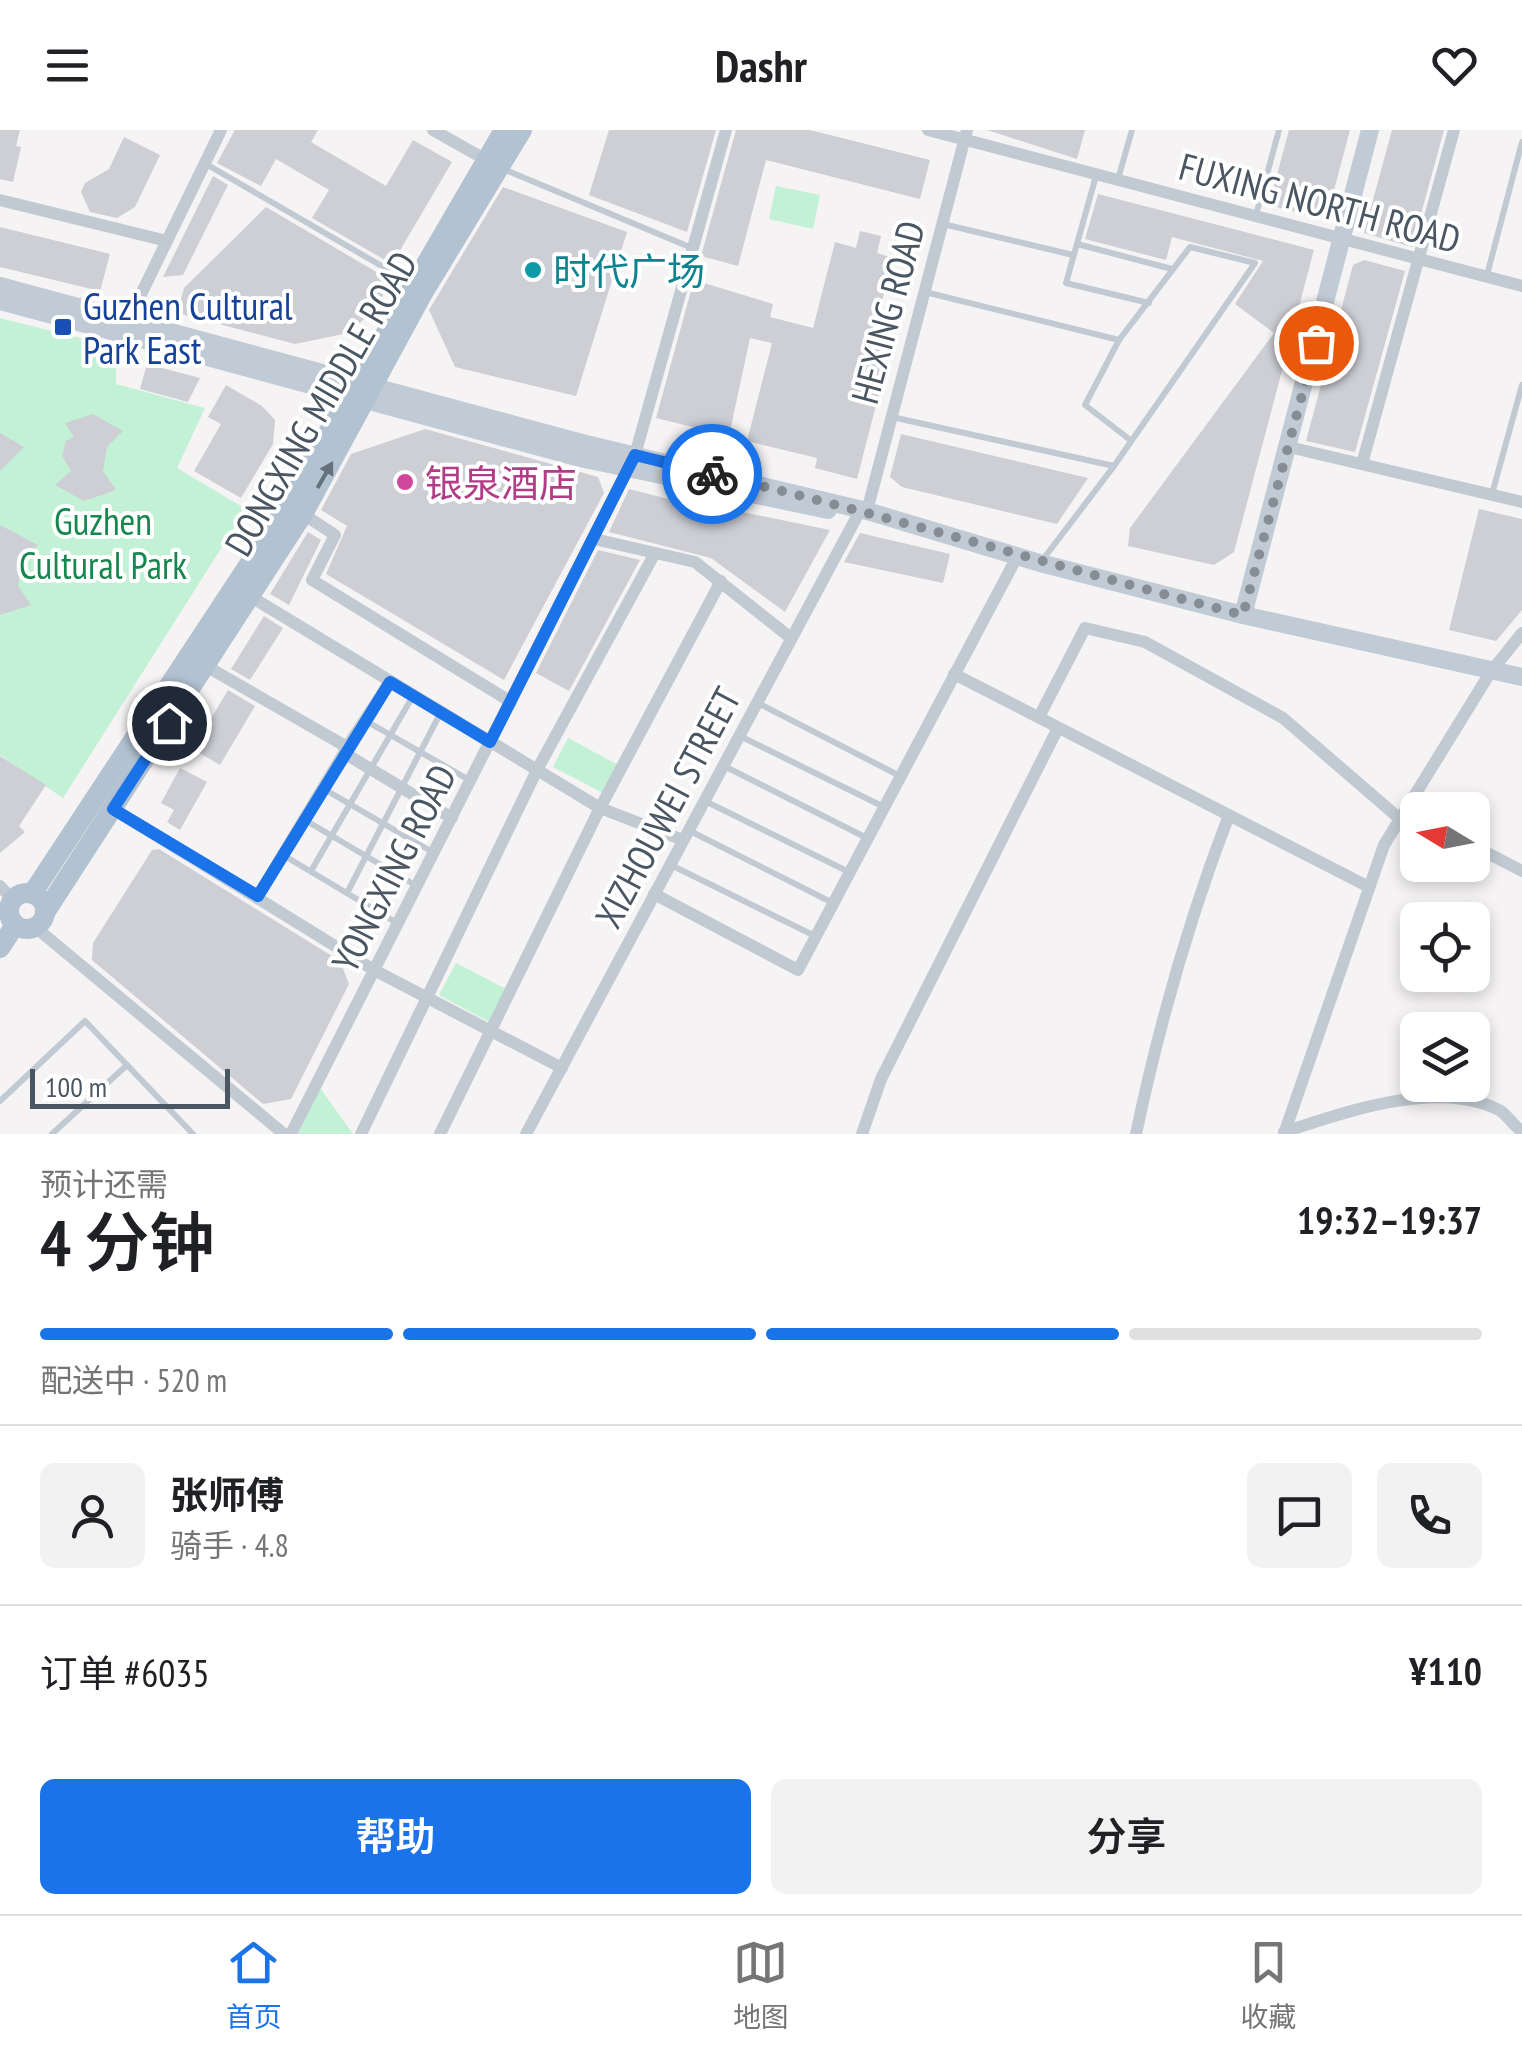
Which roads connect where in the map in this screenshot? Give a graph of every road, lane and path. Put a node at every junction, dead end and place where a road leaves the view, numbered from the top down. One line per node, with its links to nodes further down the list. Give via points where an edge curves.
1 (221, 130): 13 (street)
2 (433, 130): 14 (street)
3 (504, 130): 14 (main road, DONGXING MIDDLE ROAD)
4 (522, 130): 14 (main road, DONGXING MIDDLE ROAD)
5 (726, 130): 23 (street, YONGXING ROAD)
6 (928, 130): 11 (street, FUXING NORTH ROAD)
7 (1132, 130): 16 (lane)
8 (1279, 130): 18 (lane)
9 (1370, 130): 20 (main road)
10 (1454, 130): 25 (street)
11 (966, 135): 15 (street, FUXING NORTH ROAD); 19 (street, HEXING ROAD)
12 (1522, 142): 27 (lane)
13 (204, 164): 21 (street); 28 (lane)
14 (494, 164): 23 (lane); 28 (main road, DONGXING MIDDLE ROAD); 37 (main road, DONGXING MIDDLE ROAD)
15 (1096, 174): 16 (street, FUXING NORTH ROAD); 22 (lane)
16 (1118, 180): 18 (street, FUXING NORTH ROAD)
17 (0, 200): 21 (street)
18 (1256, 216): 20 (street, FUXING NORTH ROAD)
19 (942, 224): 24 (lane); 31 (street, HEXING ROAD)
20 (1342, 239): 25 (street, FUXING NORTH ROAD); 40 (main road)
21 (167, 241): 34 (street)
22 (1077, 244): 24 (lane); 26 (lane)
23 (694, 249): 41 (street, YONGXING ROAD)
24 (1074, 255): 33 (lane, via 1066,283)
25 (1419, 259): 27 (street, FUXING NORTH ROAD); 42 (street)
26 (1172, 270): 33 (lane); 39 (lane, via 1190,247 1255,263)
27 (1487, 277): 30 (street, FUXING NORTH ROAD)
28 (412, 283): 37 (main road, DONGXING MIDDLE ROAD)
29 (0, 286): 34 (main road)
30 (1522, 286)
31 (924, 291): 35 (lane); 38 (street, HEXING ROAD)
32 (0, 301): 34 (main road)
33 (1150, 303): 35 (lane)
34 (126, 325): 37 (main road)
35 (1119, 340): 39 (lane, via 1085,405)
36 (1522, 385): 44 (lane)
37 (362, 391): 41 (main road); 47 (main road, DONGXING MIDDLE ROAD, one-way to 37); 106 (main road, DONGXING MIDDLE ROAD, via 65,851)
38 (890, 417): 43 (lane); 46 (street, HEXING ROAD)
39 (1129, 439): 43 (lane)
40 (1290, 447): 42 (street); 54 (main road)
41 (632, 462): 46 (main road, via 815,511); 48 (street, YONGXING ROAD)
42 (1362, 464): 44 (street)
43 (1114, 466): 51 (lane)
44 (1492, 495): 45 (street)
45 (1522, 502)
46 (864, 510): 50 (main road); 56 (street, XIZHOUWEI STREET)
47 (303, 514): 53 (main road, DONGXING MIDDLE ROAD); 63 (street, via 335,534 312,580)
48 (594, 538): 49 (street); 63 (street, YONGXING ROAD)
49 (656, 553): 52 (street, via 695,562); 76 (street)
50 (1018, 555): 51 (main road); 59 (street)
51 (1040, 562): 54 (main road)
52 (722, 580): 56 (street); 85 (street)
53 (248, 596): 57 (main road, DONGXING MIDDLE ROAD); 61 (street)
54 (1243, 615): 58 (main road)
55 (1522, 633): 58 (street)
56 (792, 638): 64 (street, XIZHOUWEI STREET)
57 (206, 666): 72 (street); 87 (main road, DONGXING MIDDLE ROAD)
58 (1490, 673): 60 (main road); 81 (street)
59 (954, 674): 66 (street); 77 (street)
60 (1522, 677)
61 (390, 682): 62 (street); 67 (street)
62 (413, 696): 65 (street); 69 (lane)
63 (511, 702): 71 (street, YONGXING ROAD)
64 (756, 703): 70 (street, XIZHOUWEI STREET); 77 (lane)
65 (440, 712): 71 (street); 73 (lane)
66 (1038, 718): 68 (street); 86 (street, via 1086,628 1145,642 1283,718)
67 (365, 720): 69 (lane); 72 (street)
68 (1058, 728): 88 (street); 129 (street, via 881,1079)
69 (390, 734): 73 (lane); 75 (lane)
70 (739, 735): 74 (street, XIZHOUWEI STREET); 84 (lane)
71 (490, 742): 76 (street); 78 (street, YONGXING ROAD)
72 (346, 750): 75 (street); 79 (street)
73 (420, 752): 78 (lane); 80 (lane)
74 (723, 766): 82 (street, XIZHOUWEI STREET); 95 (lane)
75 (370, 769): 80 (street); 83 (lane)
76 (537, 770): 85 (street); 116 (street)
77 (900, 776): 84 (street)
78 (471, 781): 89 (street, YONGXING ROAD)
79 (322, 788): 83 (lane); 90 (street)
80 (402, 788): 89 (street); 91 (lane)
81 (1421, 792)
82 (704, 800): 93 (street, XIZHOUWEI STREET); 102 (lane)
83 (350, 804): 91 (lane); 94 (lane)
84 (884, 807): 95 (street)
85 (600, 808): 93 (street); 117 (street)
86 (1400, 808)
87 (113, 809): 109 (street); 111 (main road, DONGXING MIDDLE ROAD)
88 (1228, 815): 105 (street); 130 (street, via 1155,1041)
89 (452, 818): 96 (street, YONGXING ROAD)
90 (304, 820): 94 (lane); 97 (street)
91 (383, 823): 96 (lane); 99 (lane)
92 (1400, 824): 105 (street, via 1384,845)
93 (686, 835): 100 (street, XIZHOUWEI STREET); 110 (lane)
94 (331, 836): 99 (lane); 101 (lane)
95 (868, 838): 102 (street)
96 (434, 852): 104 (street, YONGXING ROAD)
97 (283, 854): 101 (lane); 109 (street)
98 (1490, 855): 103 (street)
99 (366, 857): 104 (lane); 107 (lane)
100 (670, 864): 108 (street, XIZHOUWEI STREET); 113 (lane)
101 (310, 871): 107 (lane)
102 (849, 872): 110 (street)
103 (1522, 872)
104 (417, 887): 112 (street, YONGXING ROAD)
105 (1369, 888): 122 (street)
106 (15, 893): 111 (main road); 111 (main road, via 9,913)
107 (347, 893): 112 (lane)
108 (654, 894): 113 (street, via 798,970); 119 (street, XIZHOUWEI STREET)
109 (258, 896): 115 (street)
110 (833, 903): 113 (street)
111 (32, 921): 114 (main road, DONGXING MIDDLE ROAD); 125 (street)
112 (398, 923): 115 (street, YONGXING ROAD)
113 (816, 936)
114 (0, 948)
115 (374, 970): 116 (street); 125 (street, YONGXING ROAD)
116 (426, 1000): 117 (street); 126 (street)
117 (490, 1031): 119 (street); 127 (street)
118 (128, 1066): 120 (lane, via 85,1021); 123 (lane); 124 (lane)
119 (562, 1068): 128 (street, XIZHOUWEI STREET)
120 (0, 1101)
121 (1518, 1126): 122 (street, via 1501,1111 1445,1098 1375,1103)
122 (1284, 1133)
123 (52, 1134)
124 (193, 1134)
125 (288, 1134)
126 (362, 1134)
127 (440, 1134)
128 (526, 1134)
129 (862, 1134)
130 (1136, 1134)

